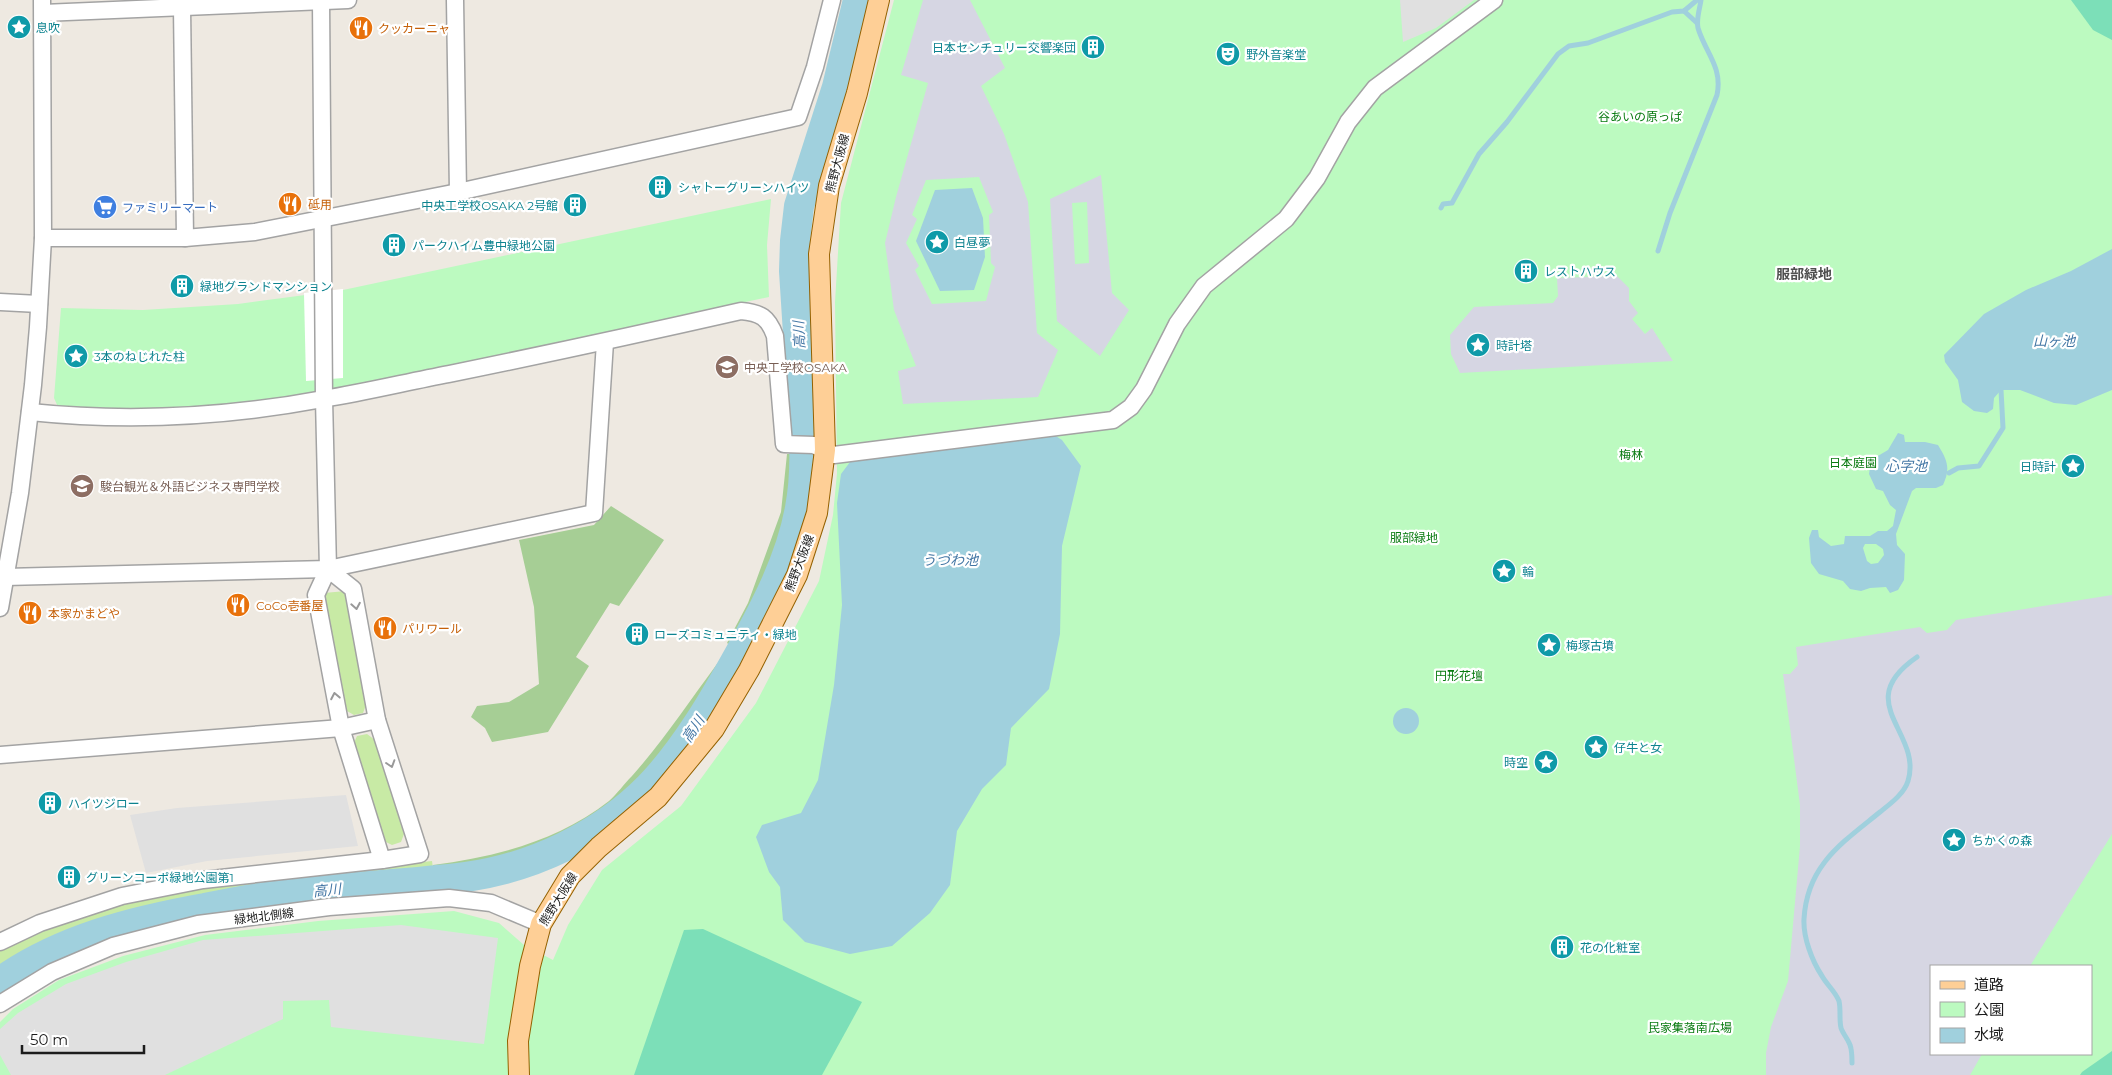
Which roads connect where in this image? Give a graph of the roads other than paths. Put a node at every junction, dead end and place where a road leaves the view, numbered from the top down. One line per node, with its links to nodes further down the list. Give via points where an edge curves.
1 (348, 0): 7 (street)
2 (455, 0): 10 (street)
3 (832, 0): 10 (street, via 798,117)
4 (879, 0): 19 (main road, 熊野大阪線, via 857,93 829,186 822,226 819,254)
5 (1483, 0): 19 (street, via 1371,85 1343,120 1312,174 1281,215 1200,283 1172,322 1127,403 1110,414)
6 (1494, 0): 19 (street, via 1375,88 1348,122 1317,178 1286,219 1204,286 1177,324 1131,407 1113,420 834,455)
7 (321, 1): 9 (street); 11 (street)
8 (42, 7): 9 (street); 12 (street)
9 (182, 8): 13 (street)
10 (458, 192): 11 (street)
11 (322, 220): 13 (street, via 255,232); 17 (street)
12 (42, 238): 13 (street); 15 (street)
13 (185, 238)
14 (0, 302): 15 (street)
15 (40, 304): 18 (street)
16 (605, 342): 17 (street); 19 (street, via 741,311 758,313 770,324 774,336 784,444); 20 (street, via 594,513)
17 (324, 399): 18 (street, via 202,415 128,418); 20 (street)
18 (30, 412): 21 (street)
19 (819, 448): 27 (main road, 熊野大阪線, via 817,513 797,575 739,687 714,729 658,798 570,876)
20 (328, 569): 21 (street); 23 (street, one-way to 23, via 353,589); 24 (street, one-way to 20, via 316,595)
21 (5, 576): 22 (street)
22 (0, 608)
23 (376, 720): 24 (street); 26 (street, one-way to 26, via 420,854)
24 (342, 728): 25 (street); 26 (street)
25 (0, 755)
26 (382, 860): 28 (street, via 203,880 122,896 40,923)
27 (541, 924): 29 (street, 緑地北側線, via 492,903 449,898 329,907 198,924 113,946 52,972); 30 (main road, 熊野大阪線, via 530,966 518,1040)
28 (0, 942)
29 (0, 1004)
30 (519, 1075)

